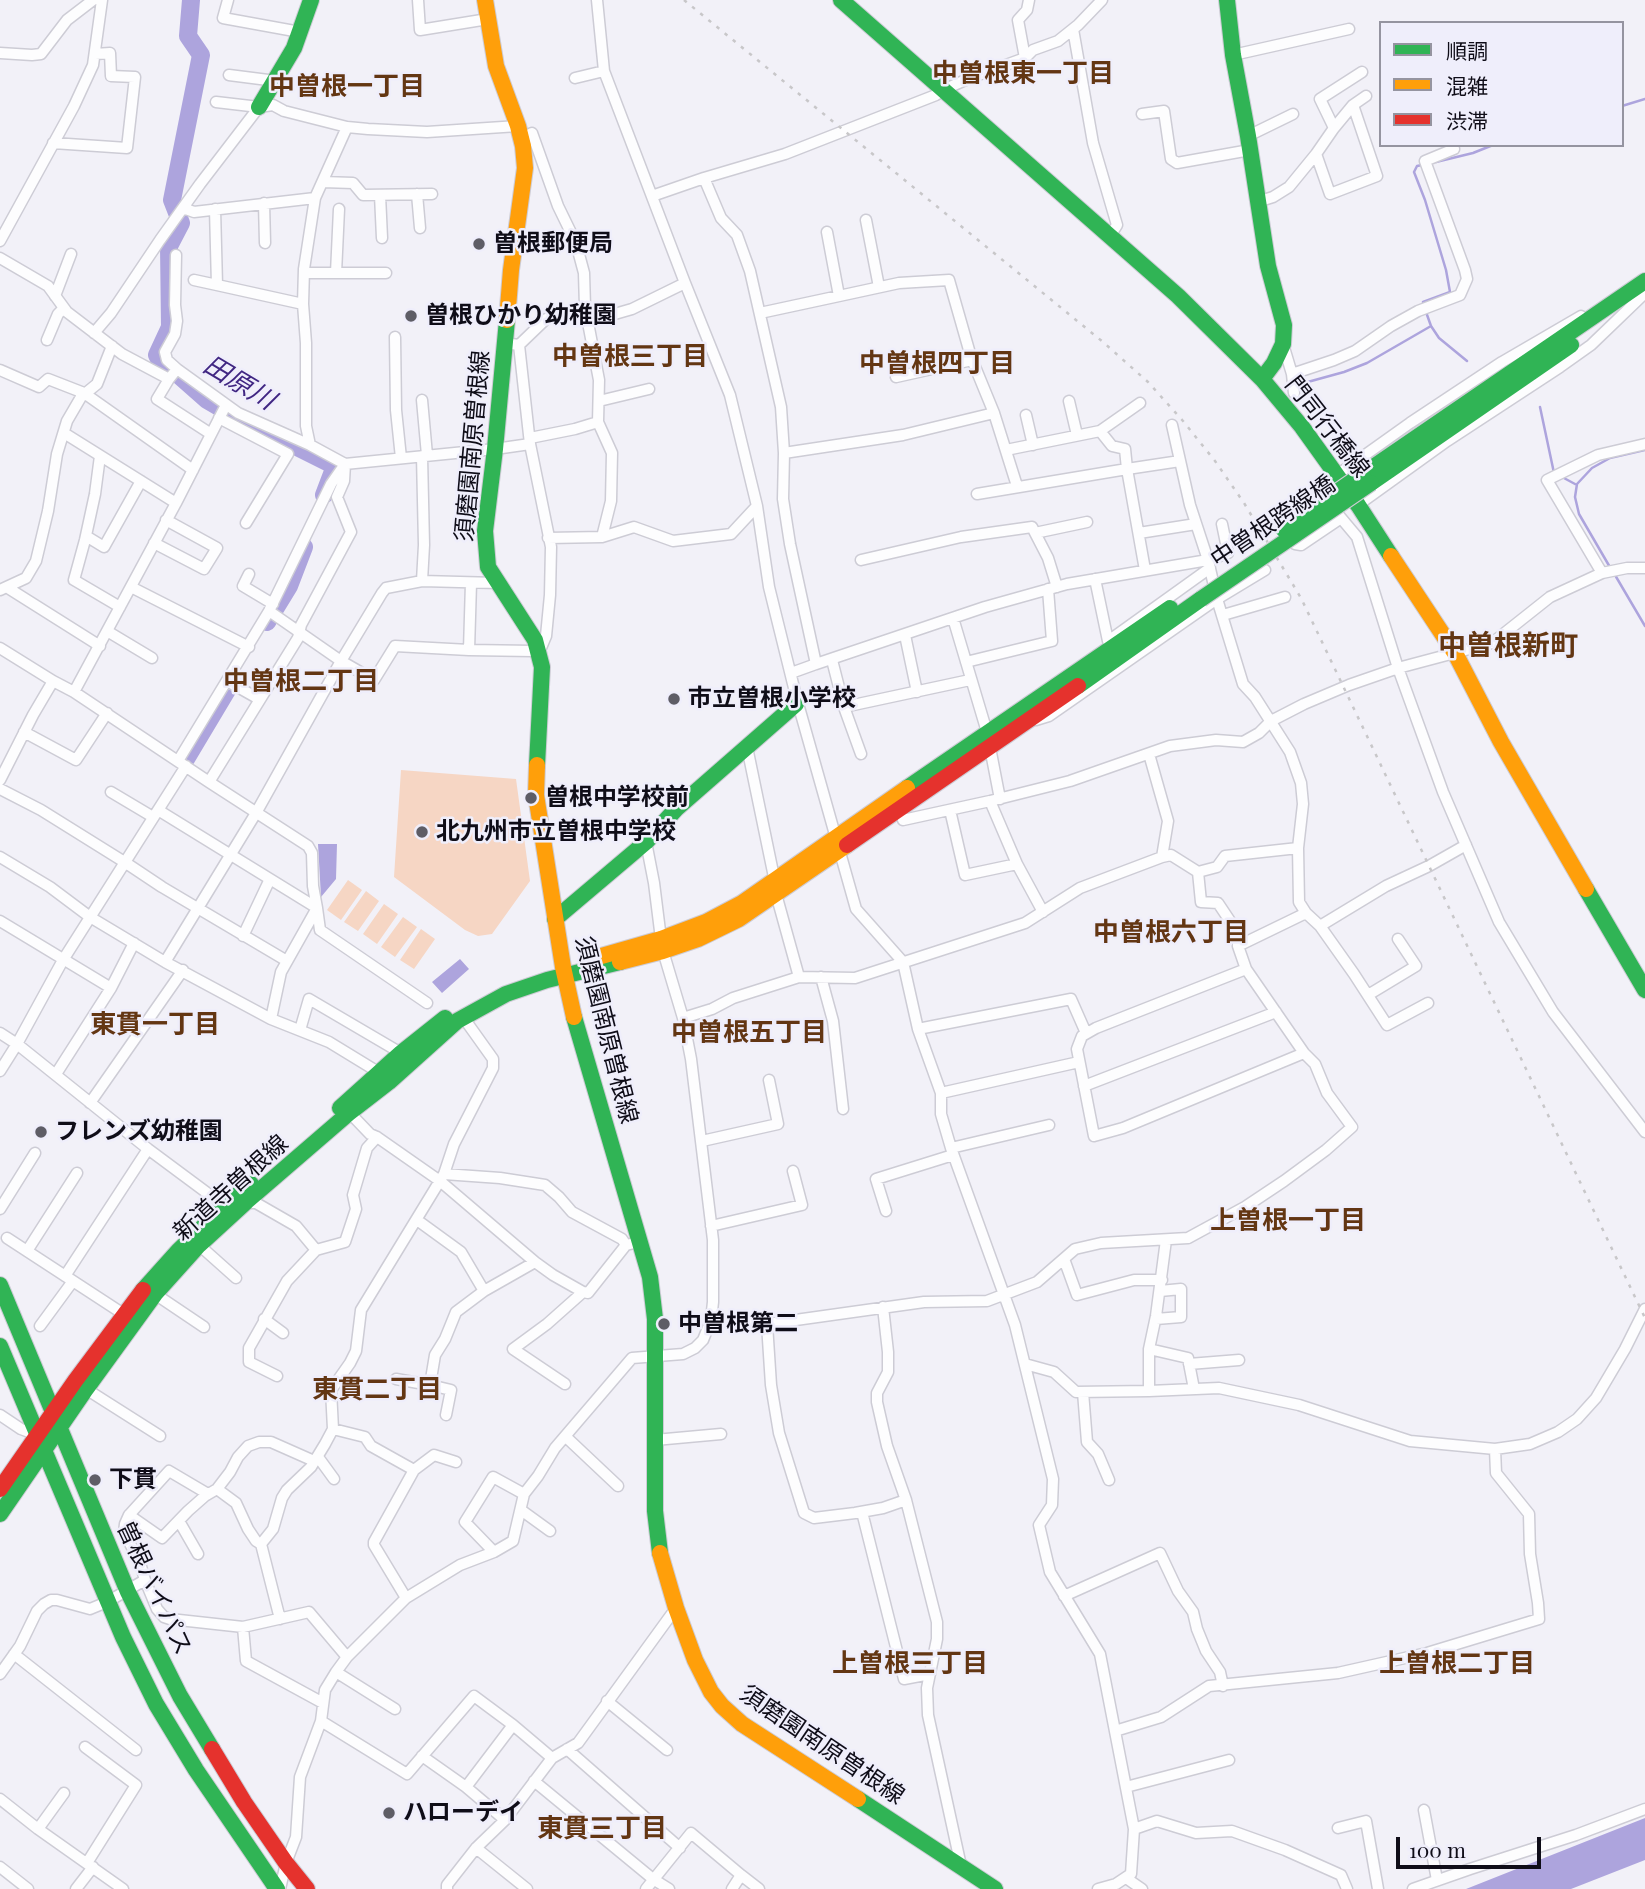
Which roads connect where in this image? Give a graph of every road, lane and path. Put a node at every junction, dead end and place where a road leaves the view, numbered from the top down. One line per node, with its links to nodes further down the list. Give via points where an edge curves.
1 (93, 0): 17 (street, via 67,20 41,54)
2 (103, 0): 18 (street)
3 (228, 0): 16 (street, via 223,18)
4 (311, 0): 16 (main road)
5 (418, 0): 13 (street, via 420,30)
6 (485, 0): 13 (main road, 須磨園南原曽根線)
7 (597, 0): 21 (street)
8 (841, 0): 26 (main road, 門司行橋線)
9 (1029, 0): 20 (street, via 1018,20)
10 (1102, 0): 12 (street)
11 (1227, 0): 19 (main road)
12 (1089, 5): 14 (street)
13 (488, 19): 35 (main road, 須磨園南原曽根線, via 496,66)
14 (1073, 29): 20 (street); 55 (street, via 1093,143 1117,225)
15 (1349, 29): 19 (street)
16 (300, 32): 25 (main road)
17 (0, 53)
18 (95, 54): 37 (street); 37 (street, via 110,53 111,76 135,77 127,148)
19 (1233, 55): 36 (main road)
20 (1025, 58): 26 (street)
21 (604, 71): 24 (street); 45 (street)
22 (1362, 72): 34 (street, via 1320,99)
23 (229, 75): 25 (street)
24 (575, 78)
25 (275, 81): 30 (main road)
26 (943, 90): 40 (street, via 785,154); 55 (main road, 門司行橋線)
27 (1366, 96): 29 (street)
28 (216, 102): 30 (street)
29 (1353, 105): 34 (street); 39 (street, via 1377,176 1330,194)
30 (259, 107): 33 (street, via 273,105); 49 (street)
31 (1142, 114): 36 (street, via 1164,111 1171,159 1177,163)
32 (1293, 114): 36 (street)
33 (347, 127): 35 (street); 41 (street)
34 (1334, 128): 39 (street)
35 (519, 132): 73 (street, via 532,134 576,243); 80 (main road, 須磨園南原曽根線, via 525,167 511,270)
36 (1249, 143): 47 (main road)
37 (53, 144): 57 (street)
38 (1454, 149): 86 (street, via 1427,166 1467,279 1460,295 1418,311 1354,351)
39 (1316, 154): 47 (street, via 1289,187)
40 (704, 178): 45 (street); 75 (street, via 721,218 737,235)
41 (323, 182): 44 (street, via 353,183 363,195); 46 (street)
42 (417, 194): 43 (street); 44 (street); 53 (street)
43 (432, 194)
44 (380, 195): 56 (street)
45 (652, 196): 66 (street)
46 (315, 198): 48 (street); 62 (street)
47 (1257, 202): 81 (main road, via 1284,326)
48 (264, 203): 50 (street); 58 (street)
49 (183, 208): 50 (street, via 194,212); 77 (street)
50 (215, 209): 67 (street)
51 (339, 209): 63 (street)
52 (866, 220): 68 (street)
53 (420, 228)
54 (827, 232): 71 (street)
55 (1110, 236): 89 (main road, 門司行橋線)
56 (382, 238)
57 (0, 240)
58 (265, 243)
59 (71, 254): 70 (street)
60 (176, 255): 84 (street, via 177,321 165,352)
61 (0, 258): 70 (street, via 48,286)
62 (304, 273): 63 (street); 72 (street)
63 (337, 273): 64 (street)
64 (386, 273)
65 (194, 281): 67 (street)
66 (685, 283): 76 (street, via 632,309); 129 (street, via 730,395)
67 (217, 285): 72 (street)
68 (879, 288): 71 (street); 83 (street, via 949,280)
69 (1644, 288): 123 (street, via 1502,362); 128 (street, via 1591,345); 156 (main road, 中曽根跨線橋, bridge)
70 (55, 296): 74 (street)
71 (839, 296): 75 (street)
72 (303, 304): 110 (street)
73 (585, 307): 76 (street); 80 (street, via 546,319)
74 (64, 308): 77 (street); 79 (street)
75 (760, 313): 114 (street, via 781,407)
76 (587, 322): 94 (street)
77 (94, 333): 82 (street)
78 (395, 337): 118 (street)
79 (47, 340)
80 (511, 344): 108 (street); 112 (main road, 須磨園南原曽根線)
81 (1283, 344): 86 (street); 89 (main road)
82 (112, 346): 88 (street); 91 (street, via 97,384)
83 (972, 360): 87 (street); 98 (street)
84 (177, 369): 88 (street); 97 (street)
85 (0, 370): 91 (street, via 38,387 48,379)
86 (1292, 374): 92 (street)
87 (896, 377)
88 (169, 379): 105 (street, via 158,399)
89 (1262, 379): 123 (main road, 門司行橋線)
90 (649, 389): 94 (street)
91 (84, 393): 104 (street); 122 (street)
92 (1294, 393)
93 (422, 400): 116 (street)
94 (599, 401): 101 (street)
95 (1069, 401): 106 (street)
96 (1140, 403): 103 (street)
97 (226, 405): 100 (street); 107 (street)
98 (995, 412): 113 (street); 114 (street, via 903,435)
99 (1026, 415): 111 (street)
100 (219, 418): 105 (street); 115 (street)
101 (598, 422): 108 (street); 139 (street, via 612,453 611,501)
102 (1172, 425): 119 (street)
103 (1100, 431): 106 (street); 121 (street, via 1112,446 1125,449)
104 (64, 433): 117 (street); 155 (street, via 36,561 26,578)
105 (211, 434): 122 (street)
106 (1077, 435): 111 (street)
107 (295, 439): 110 (street); 115 (street)
108 (530, 441): 112 (street); 140 (street)
109 (1645, 444): 147 (street, via 1598,455 1547,480)
110 (310, 445): 120 (street)
111 (1033, 445): 113 (street)
112 (495, 449): 116 (street); 152 (main road, 須磨園南原曽根線, via 485,531 488,568)
113 (1006, 450): 125 (street)
114 (784, 453): 176 (street, via 783,499)
115 (288, 454): 133 (street)
116 (424, 455): 118 (street); 150 (street)
117 (100, 456): 124 (street); 138 (street)
118 (401, 458): 120 (street)
119 (1180, 461): 121 (street); 134 (street)
120 (345, 464): 159 (street); 163 (street, via 337,497 351,532)
121 (1127, 469): 125 (street); 137 (street)
122 (193, 470): 127 (street)
123 (1337, 475): 128 (main road, 門司行橋線)
124 (141, 481): 127 (street); 138 (street, via 104,547)
125 (1017, 486): 126 (street)
126 (977, 494)
127 (176, 503): 131 (street)
128 (1359, 505): 170 (main road, 門司行橋線)
129 (757, 506): 139 (street, via 731,534 673,541 634,527); 178 (street, via 769,587)
130 (1341, 518): 130 (street, via 1322,496 1282,524 1295,544 1301,545); 177 (street, via 1357,537)
131 (166, 520): 141 (street); 141 (street, via 217,548 204,569)
132 (1087, 522): 136 (street)
133 (246, 523)
134 (1196, 524): 137 (street); 143 (street)
135 (1222, 524): 143 (street, via 1228,553)
136 (1035, 533): 142 (street, via 1032,527 961,537); 154 (street, via 1048,558)
137 (1139, 533): 145 (street)
138 (86, 536): 158 (street, via 74,580)
139 (602, 537): 140 (street)
140 (548, 538): 171 (street, via 550,595 546,636)
141 (154, 543): 153 (street)
142 (861, 560)
143 (1209, 564): 145 (street); 156 (street); 165 (street)
144 (1645, 568): 147 (street)
145 (1145, 570): 149 (street)
146 (1265, 570): 156 (street)
147 (1604, 573): 170 (street, via 1550,597 1492,643)
148 (249, 574): 159 (street, via 243,586)
149 (1095, 579): 154 (street); 165 (street)
150 (422, 581): 151 (street); 174 (street, via 386,588)
151 (471, 583): 152 (street); 169 (street)
152 (497, 583): 171 (main road, 須磨園南原曽根線, via 535,640)
153 (131, 587): 158 (street); 167 (street)
154 (1053, 588): 161 (street); 175 (street, via 1052,641)
155 (4, 589): 166 (street)
156 (1204, 596): 160 (street); 188 (main road, 中曽根跨線橋)
157 (1284, 597): 160 (street)
158 (120, 607): 162 (street)
159 (271, 608): 163 (street); 167 (street)
160 (1223, 615): 189 (street, via 1243,684)
161 (953, 618): 164 (street); 175 (street)
162 (107, 631): 166 (street); 172 (street)
163 (299, 633): 174 (street); 184 (street)
164 (905, 635): 173 (street); 183 (street)
165 (1108, 641): 188 (street, via 1065,670)
166 (100, 646): 182 (street)
167 (248, 647): 181 (street)
168 (0, 648): 180 (street)
169 (469, 650): 171 (street); 174 (street, via 395,646 374,680)
170 (1455, 653): 177 (street); 240 (main road, 門司行橋線, via 1501,742)
171 (538, 654): 222 (main road, 須磨園南原曽根線, via 542,667 536,795)
172 (152, 659)
173 (832, 660): 176 (street); 186 (street)
174 (341, 661): 202 (street)
175 (966, 662): 179 (street)
176 (816, 664): 178 (street)
177 (1398, 668): 189 (street, via 1304,704); 207 (street)
178 (792, 673): 185 (street)
179 (970, 680): 183 (street); 191 (street)
180 (53, 681): 182 (street); 190 (street)
181 (228, 681): 184 (street); 195 (street)
182 (74, 692): 187 (street)
183 (917, 692): 186 (street)
184 (259, 699): 197 (street)
185 (797, 700): 192 (main road); 206 (street)
186 (844, 707): 193 (street)
187 (107, 713): 190 (street, via 76,760); 195 (street)
188 (1025, 715): 191 (main road, 中曽根跨線橋)
189 (1271, 722): 194 (street, via 1243,743 1208,740); 208 (street, via 1290,752 1301,783)
190 (24, 732): 196 (street)
191 (988, 740): 200 (street); 206 (main road, 中曽根跨線橋)
192 (747, 747): 205 (main road); 216 (street)
193 (861, 754)
194 (1149, 754): 200 (street); 211 (street, via 1168,821)
195 (182, 763): 197 (street); 203 (street)
196 (0, 780)
197 (209, 782): 202 (street)
198 (0, 789): 212 (street)
199 (111, 792): 203 (street)
200 (995, 800): 201 (street); 213 (street)
201 (950, 810): 204 (street); 213 (street, via 965,875)
202 (256, 813): 209 (street); 217 (street, via 312,852)
203 (155, 814): 209 (street); 212 (street)
204 (903, 820)
205 (646, 842): 222 (main road); 228 (street)
206 (837, 843): 216 (main road, 中曽根跨線橋); 233 (street, via 856,909)
207 (1466, 845): 224 (street); 266 (street, via 1499,922 1553,1012)
208 (1298, 848): 214 (street, via 1225,856 1217,867); 220 (street, via 1299,902)
209 (230, 855): 215 (street); 218 (street)
210 (0, 857): 221 (street)
211 (1161, 857): 214 (street, via 1171,855); 219 (street, via 1080,888)
212 (126, 863): 218 (street); 221 (street)
213 (1017, 864): 219 (street)
214 (1198, 872): 229 (street, via 1201,902 1219,903 1238,933)
215 (270, 880): 217 (street); 225 (street)
216 (776, 888): 228 (main road, 中曽根跨線橋); 237 (street)
217 (317, 908): 231 (street); 242 (street, via 320,930)
218 (197, 909): 225 (street); 232 (street)
219 (1043, 912): 233 (street, via 1024,923)
220 (1306, 913): 224 (street); 229 (street)
221 (90, 917): 227 (street); 230 (street)
222 (555, 919): 236 (main road, 須磨園南原曽根線)
223 (0, 921): 230 (street)
224 (1320, 926): 241 (street)
225 (243, 936): 231 (street)
226 (1398, 939): 241 (street, via 1416,966)
227 (134, 943): 232 (street); 239 (street)
228 (662, 945): 236 (main road, 中曽根跨線橋); 246 (street)
229 (1238, 946): 234 (street)
230 (64, 960): 239 (street); 252 (street)
231 (287, 961): 247 (street)
232 (165, 962): 235 (street)
233 (903, 962): 238 (street, via 855,978); 248 (street)
234 (1246, 969): 244 (street); 251 (street)
235 (183, 970): 247 (street); 262 (street)
236 (564, 971): 245 (main road, 新道寺曽根線); 253 (main road, 新道寺曽根線, via 502,985 458,1009); 282 (main road, 須磨園南原曽根線)
237 (799, 977): 238 (street); 246 (street)
238 (821, 977): 264 (street, via 833,1021)
239 (111, 988): 257 (street)
240 (1645, 990)
241 (1368, 995): 243 (street, via 1387,1025)
242 (427, 1003)
243 (1428, 1003)
244 (1276, 1012): 254 (street); 260 (street)
245 (463, 1017): 258 (main road, 新道寺曽根線); 274 (street, via 493,1059 493,1068)
246 (683, 1018): 268 (street)
247 (271, 1019): 249 (street)
248 (918, 1029): 251 (street, via 1071,999); 261 (street)
249 (300, 1030): 253 (street, via 309,999); 258 (street, via 329,1042)
250 (0, 1033): 252 (street)
251 (1086, 1033): 255 (street, via 1077,1049)
252 (17, 1044): 256 (street); 257 (street)
253 (401, 1053): 258 (main road, 新道寺曽根線)
254 (1304, 1053): 260 (street, via 1094,1136); 281 (street, via 1352,1127 1245,1207 1188,1238)
255 (1079, 1062): 260 (street); 261 (street)
256 (0, 1071)
257 (57, 1074): 262 (street)
258 (384, 1077): 263 (main road, 新道寺曽根線)
259 (769, 1080): 268 (street, via 778,1124)
260 (1084, 1086)
261 (941, 1093): 270 (street, via 941,1114)
262 (90, 1103): 269 (street)
263 (346, 1109): 267 (street); 275 (main road, 新道寺曽根線)
264 (843, 1110)
265 (1049, 1125): 270 (street)
266 (1645, 1132)
267 (377, 1137): 274 (street); 284 (street, via 367,1148 345,1242)
268 (702, 1141): 279 (street)
269 (148, 1149): 275 (street, via 218,1200); 288 (street)
270 (952, 1152): 277 (street, via 876,1179); 295 (street)
271 (35, 1153): 276 (street)
272 (793, 1171): 279 (street, via 802,1205)
273 (77, 1173): 285 (street)
274 (442, 1177): 278 (street); 282 (street, via 545,1185 572,1212); 287 (street)
275 (236, 1204): 283 (main road, 新道寺曽根線); 284 (street, via 256,1203 296,1226); 298 (main road, 新道寺曽根線, via 178,1251)
276 (0, 1209)
277 (886, 1211)
278 (417, 1220): 292 (street, via 461,1252); 323 (street, via 361,1310 356,1351 331,1390)
279 (711, 1226): 300 (street)
280 (7, 1238): 285 (street)
281 (1166, 1240): 286 (street, via 1101,1243 1075,1249); 291 (street)
282 (633, 1243): 293 (street, via 588,1293); 308 (main road, 須磨園南原曽根線, via 651,1287)
283 (199, 1245): 289 (street); 294 (main road, 新道寺曽根線)
284 (316, 1250): 299 (street, via 286,1281)
285 (27, 1251): 288 (street)
286 (1064, 1259): 291 (street, via 1077,1295 1134,1280); 295 (street, via 1037,1282)
287 (535, 1262): 292 (street); 293 (street)
288 (69, 1278): 298 (street); 303 (street)
289 (236, 1278)
290 (0, 1285): 322 (main road, 曽根バイパス)
291 (1161, 1285): 301 (street); 301 (street, via 1181,1289 1181,1317)
292 (484, 1291): 315 (street, via 456,1312 435,1355)
293 (583, 1292): 314 (street, via 513,1349)
294 (155, 1294): 304 (street); 316 (main road, 新道寺曽根線)
295 (1003, 1295): 296 (street, via 987,1301 924,1301); 310 (street)
296 (883, 1307): 302 (street); 340 (street, via 888,1373 877,1402)
297 (1645, 1308): 329 (street, via 1596,1398 1577,1419 1530,1444)
298 (125, 1315): 322 (main road, 新道寺曽根線, via 75,1381)
299 (264, 1319): 305 (street); 312 (street, via 249,1348 249,1362)
300 (711, 1320): 302 (street); 308 (street, via 703,1340 690,1352)
301 (1156, 1320): 307 (street)
302 (767, 1324): 342 (street, via 779,1433 804,1513 814,1518)
303 (40, 1326)
304 (204, 1327)
305 (284, 1333)
306 (0, 1346): 325 (main road, 曽根バイパス)
307 (1149, 1349): 311 (street, via 1188,1358); 318 (street)
308 (654, 1357): 327 (street, via 632,1358); 328 (main road, 須磨園南原曽根線)
309 (1239, 1360): 311 (street)
310 (1025, 1364): 319 (street, via 1054,1371 1076,1392); 352 (street, via 1053,1479 1052,1505 1039,1525 1050,1572)
311 (1189, 1364): 317 (street)
312 (277, 1376)
313 (396, 1379): 315 (street)
314 (565, 1384)
315 (430, 1385): 321 (street, via 451,1390)
316 (86, 1389): 322 (main road, 新道寺曽根線); 326 (street)
317 (1194, 1389): 318 (street); 329 (street, via 1219,1388 1298,1405 1410,1441)
318 (1149, 1391): 319 (street)
319 (1083, 1392): 335 (street, via 1087,1442 1098,1454)
320 (0, 1415): 325 (street)
321 (446, 1415)
322 (56, 1422): 325 (main road, 新道寺曽根線); 330 (main road, 新道寺曽根線); 351 (main road, 曽根バイパス)
323 (332, 1429): 331 (street); 333 (street, via 365,1437 371,1447)
324 (721, 1434): 328 (street)
325 (37, 1435): 330 (main road, 曽根バイパス); 337 (main road, 新道寺曽根線)
326 (160, 1436)
327 (566, 1437): 336 (street); 339 (street)
328 (655, 1440): 355 (main road, 須磨園南原曽根線, via 655,1511)
329 (1496, 1449): 363 (street, via 1496,1474 1530,1514 1539,1619 1427,1653 1338,1673)
330 (44, 1451): 343 (main road, 新道寺曽根線); 354 (main road, 曽根バイパス)
331 (316, 1459): 334 (street); 338 (street, via 271,1442 258,1442 248,1446); 347 (street, via 287,1490 273,1529)
332 (456, 1462): 333 (street, via 434,1455)
333 (414, 1470): 353 (street, via 374,1542)
334 (334, 1479)
335 (1109, 1480)
336 (618, 1486)
337 (0, 1489)
338 (212, 1492): 344 (street, via 169,1471); 345 (street); 347 (street, via 236,1503)
339 (524, 1493): 341 (street); 348 (street, via 493,1477 465,1522)
340 (906, 1500): 342 (street); 362 (street, via 937,1622)
341 (522, 1510): 346 (street); 348 (street, via 513,1541)
342 (862, 1512): 362 (street, via 904,1679)
343 (0, 1514)
344 (129, 1515): 345 (street, via 162,1538); 350 (street, via 124,1532)
345 (179, 1521): 349 (street)
346 (550, 1531)
347 (261, 1544): 356 (street)
348 (494, 1552): 353 (street, via 460,1565)
349 (198, 1554)
350 (145, 1580): 351 (street); 357 (street, via 164,1617)
351 (128, 1592): 354 (street); 390 (main road, 曽根バイパス, via 214,1755)
352 (1064, 1596): 363 (street, via 1160,1553 1193,1612); 369 (street, via 1100,1654)
353 (406, 1598): 359 (street)
354 (107, 1602): 358 (street, via 90,1609 57,1600 44,1604); 401 (main road, 曽根バイパス, via 156,1704)
355 (676, 1608): 364 (street); 392 (main road, 須磨園南原曽根線, via 705,1681 732,1716)
356 (280, 1619): 357 (street); 359 (street, via 309,1612)
357 (243, 1627): 365 (street, via 246,1661)
358 (14, 1654): 361 (street); 372 (street)
359 (347, 1657): 360 (street)
360 (335, 1672): 365 (street); 366 (street)
361 (0, 1674)
362 (930, 1674): 392 (street, via 928,1715)
363 (1223, 1686): 369 (street, via 1209,1686 1161,1717)
364 (607, 1702): 371 (street, via 578,1743); 373 (street)
365 (323, 1703): 367 (street)
366 (395, 1709)
367 (321, 1721): 374 (street, via 407,1774); 390 (street, via 300,1777 296,1837)
368 (513, 1725): 374 (street, via 474,1696); 375 (street); 378 (street)
369 (1115, 1731): 379 (street)
370 (85, 1747): 391 (street, via 136,1784)
371 (567, 1749): 375 (street); 389 (street)
372 (136, 1750)
373 (667, 1750)
374 (422, 1756): 378 (street)
375 (552, 1758): 377 (street)
376 (1229, 1760): 379 (street)
377 (534, 1781): 384 (street); 397 (street)
378 (466, 1787): 384 (street)
379 (1126, 1787): 387 (street)
380 (64, 1793): 386 (street)
381 (0, 1799): 386 (street)
382 (1645, 1809): 396 (street)
383 (1424, 1810): 396 (street)
384 (505, 1820): 388 (street)
385 (1338, 1828): 412 (street, via 1366,1821)
386 (38, 1829): 391 (street)
387 (1134, 1829): 395 (street, via 1131,1874); 411 (street, via 1157,1821 1196,1833 1233,1831 1341,1875)
388 (476, 1848): 403 (street); 404 (street)
389 (680, 1848): 394 (street, via 691,1833); 397 (street)
390 (286, 1863): 401 (street); 402 (main road, 曽根バイパス)
391 (90, 1865): 399 (street); 400 (street)
392 (961, 1866): 408 (main road, 須磨園南原曽根線)
393 (0, 1867): 398 (street)
394 (741, 1875): 406 (street); 407 (street)
395 (1126, 1878): 409 (street); 410 (street)
396 (1437, 1880): 413 (street)
397 (650, 1884): 405 (street)
398 (28, 1889)
399 (76, 1889)
400 (123, 1889)
401 (278, 1889)
402 (307, 1889)
403 (447, 1889)
404 (527, 1889)
405 (669, 1889)
406 (732, 1889)
407 (759, 1889)
408 (995, 1889)
409 (1098, 1889)
410 (1142, 1889)
411 (1347, 1889)
412 (1378, 1889)
413 (1413, 1889)

